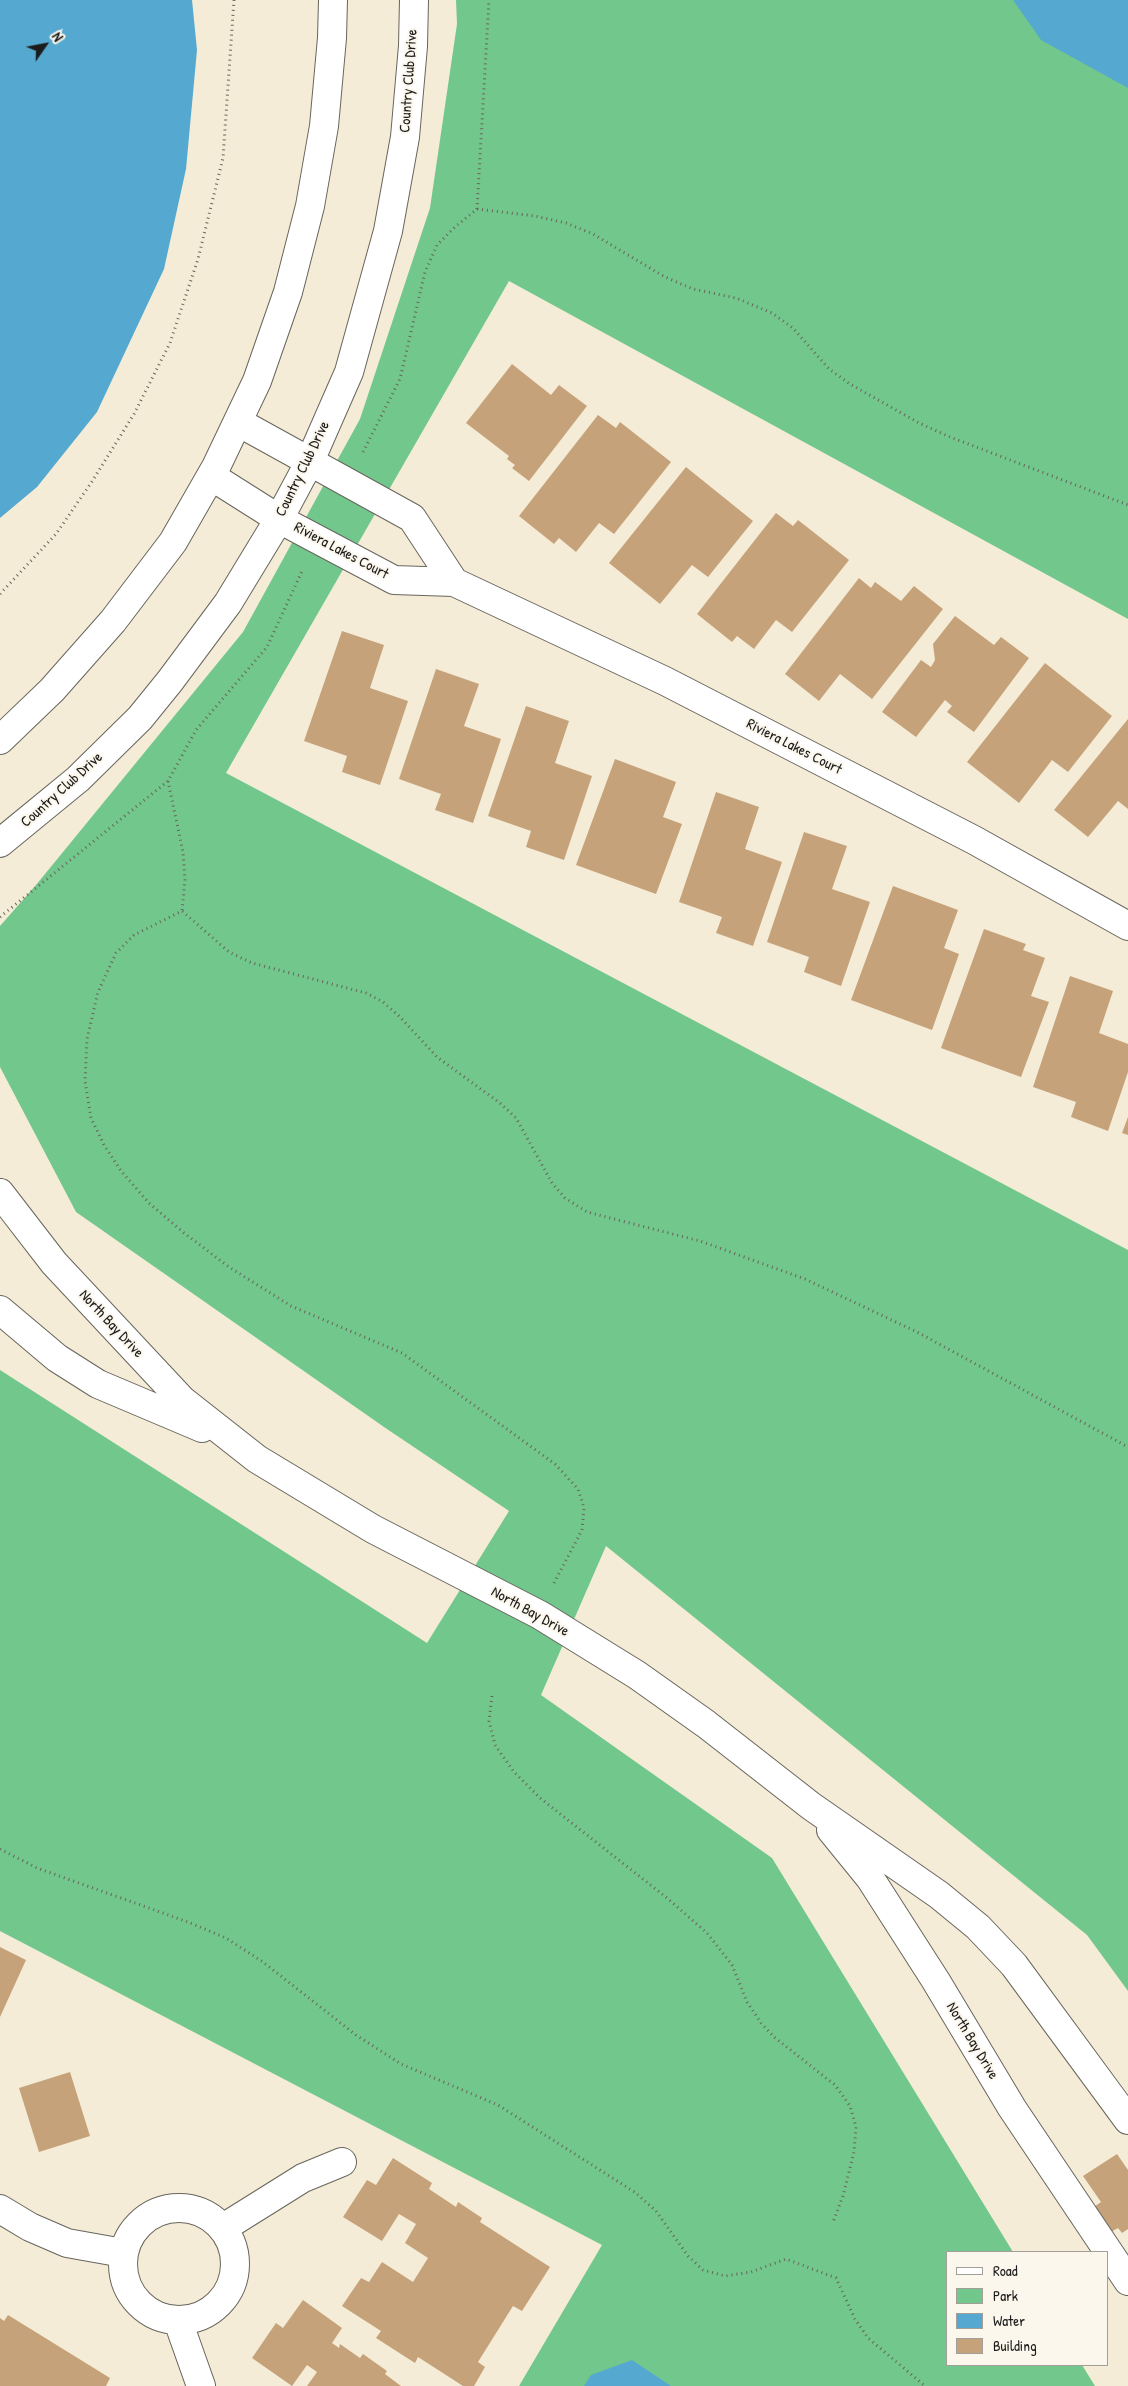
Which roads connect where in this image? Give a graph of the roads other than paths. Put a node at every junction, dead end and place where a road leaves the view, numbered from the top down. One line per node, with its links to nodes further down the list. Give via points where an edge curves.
1 (333, 0): 3 (street, via 324,126 310,206 288,292 257,381)
2 (414, 0): 4 (street, Country Club Drive, via 405,137 388,231 349,372)
3 (238, 422): 4 (street); 5 (street)
4 (310, 461): 6 (street, Country Club Drive); 7 (street, via 412,518)
5 (211, 476): 6 (street, Riviera Lakes Court); 8 (street, via 173,542 113,621 52,690)
6 (279, 519): 7 (street, Riviera Lakes Court, via 394,580); 9 (street, Country Club Drive, via 228,603 140,718 78,779)
7 (454, 582): 10 (street, Riviera Lakes Court, via 665,681 974,840)
8 (0, 740)
9 (0, 843)
10 (1128, 926)
11 (0, 1193): 13 (street, North Bay Drive, via 54,1263 182,1400)
12 (0, 1310): 13 (street, North Bay Drive, via 57,1358 98,1384)
13 (234, 1442): 14 (street, North Bay Drive, via 256,1459 373,1529 540,1615 637,1675)
14 (811, 1806): 15 (street, North Bay Drive, via 978,1927 1014,1965); 19 (street, North Bay Drive, via 870,1878 1012,2108)
15 (1128, 2120)
16 (342, 2162): 18 (street, via 303,2178)
17 (0, 2209): 21 (street, via 67,2243)
18 (223, 2228): 21 (street, via 207,2214 188,2208 164,2209 146,2217 130,2234); 23 (street, via 233,2245 236,2266 232,2286 219,2304 203,2316)
19 (1108, 2251)
20 (1108, 2251): 22 (street, North Bay Drive)
21 (123, 2253): 23 (street, via 126,2282 134,2300 158,2317)
22 (1128, 2281)
23 (178, 2321): 24 (street)
24 (201, 2386)

